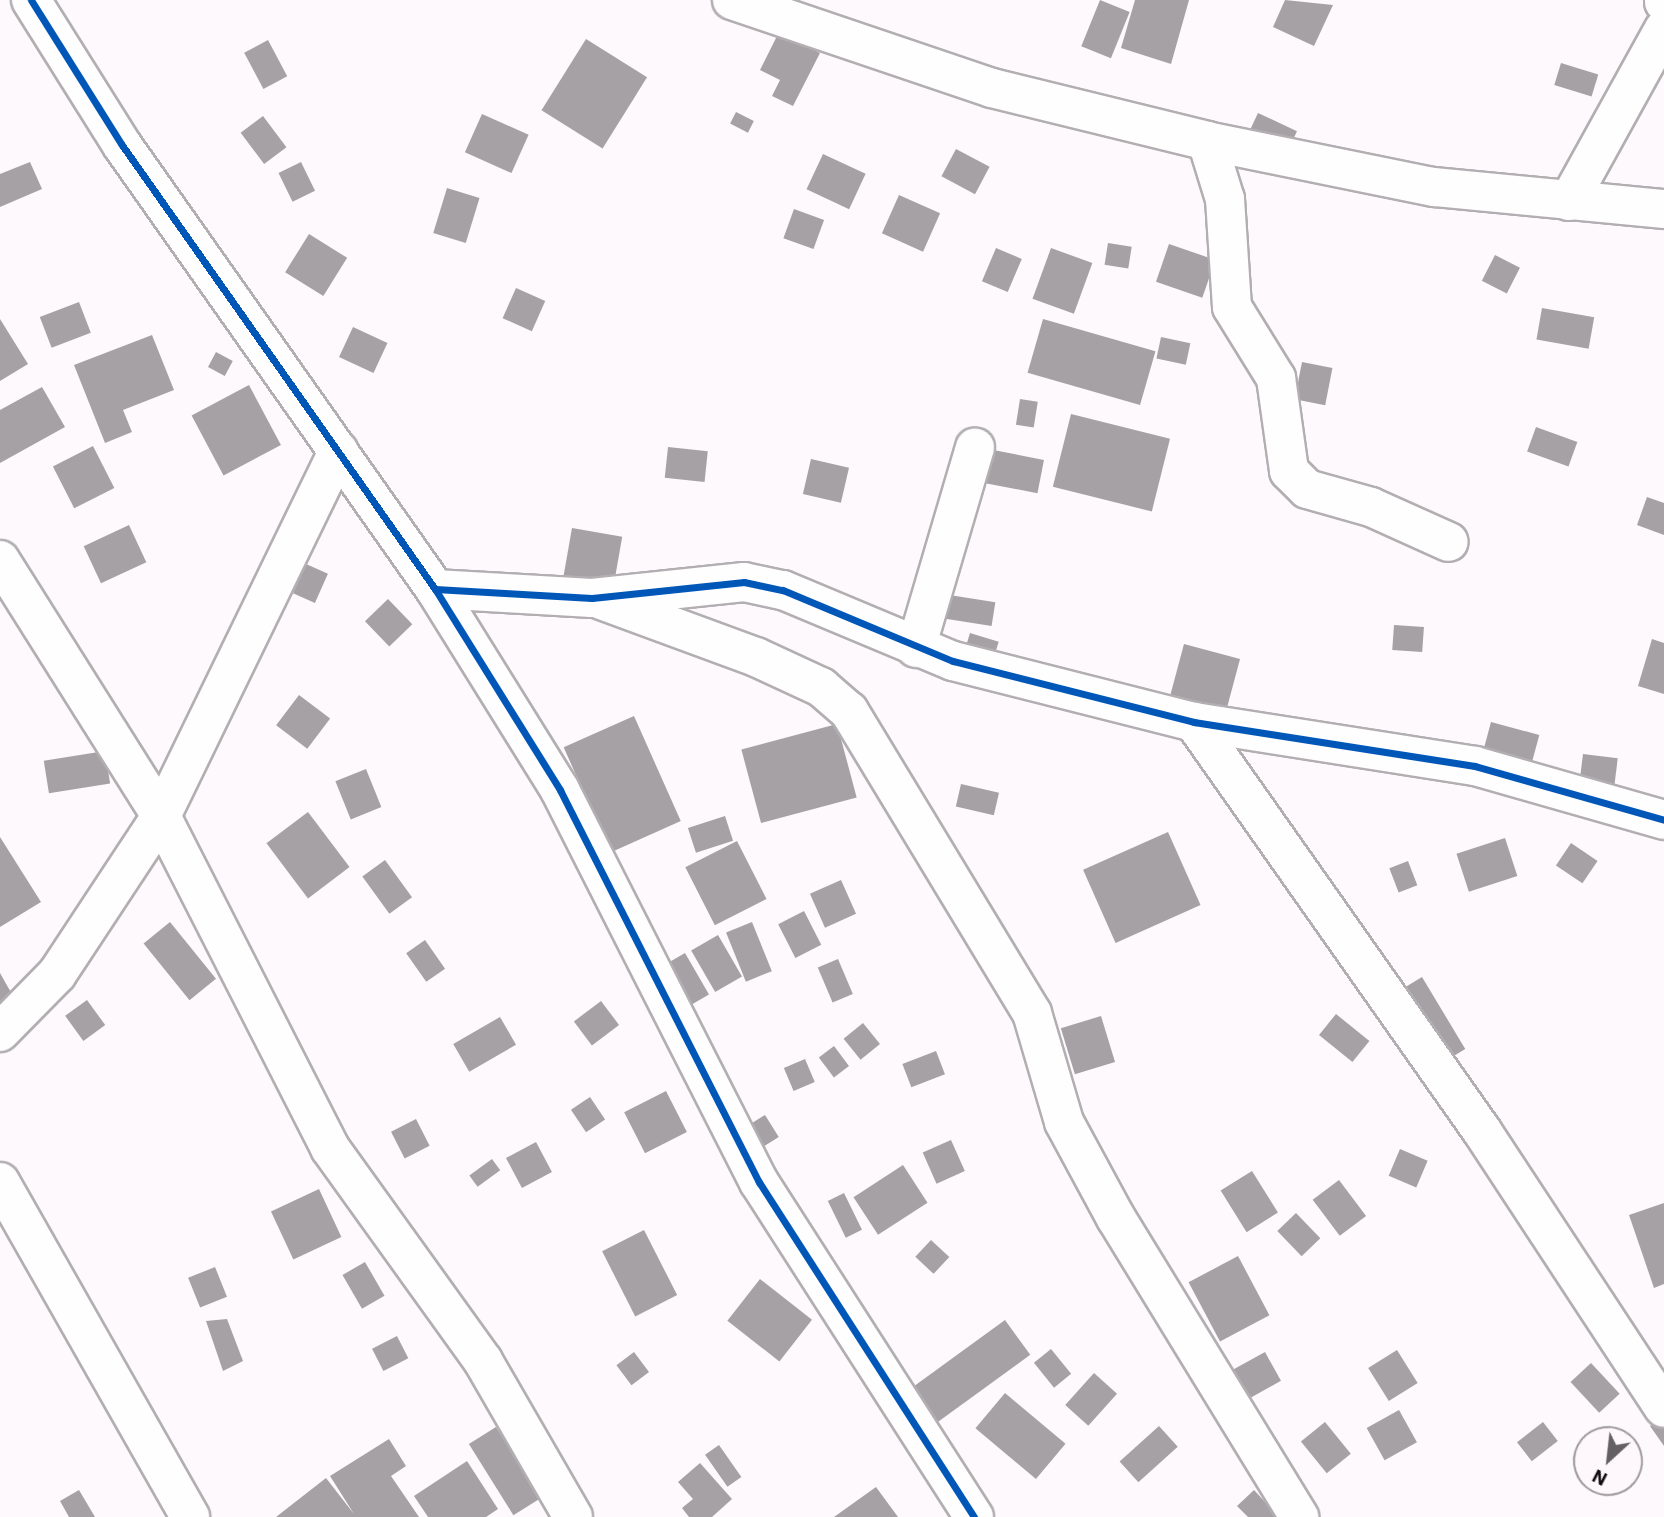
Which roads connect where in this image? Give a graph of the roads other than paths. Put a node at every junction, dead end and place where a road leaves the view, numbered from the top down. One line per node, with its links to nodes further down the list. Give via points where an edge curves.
1 (31, 0): 8 (street, via 122,145)
2 (732, 0): 4 (street, via 992,88)
3 (1664, 29): 5 (street)
4 (1207, 141): 5 (street, via 1434,187); 9 (street, via 1225,199 1232,307 1276,378 1289,471 1307,489 1381,510)
5 (1569, 201): 6 (street)
6 (1664, 209)
7 (975, 447): 13 (street)
8 (338, 451): 11 (street); 15 (street)
9 (1449, 542)
10 (0, 560): 15 (street)
11 (435, 589): 12 (street); 22 (street, via 560,790 759,1182)
12 (593, 597): 13 (street, via 744,582 783,590); 23 (street, via 756,657 821,687 849,711 1032,1013 1064,1122 1116,1218)
13 (916, 648): 14 (street)
14 (1194, 722): 16 (street, via 1420,754 1564,788); 19 (street, via 1482,1131)
15 (161, 816): 17 (street, via 57,974); 21 (street, via 330,1148 483,1361)
16 (1664, 820)
17 (0, 1032)
18 (0, 1182): 20 (street)
19 (1664, 1408)
20 (190, 1517)
21 (573, 1517)
22 (974, 1517)
23 (1299, 1517)

